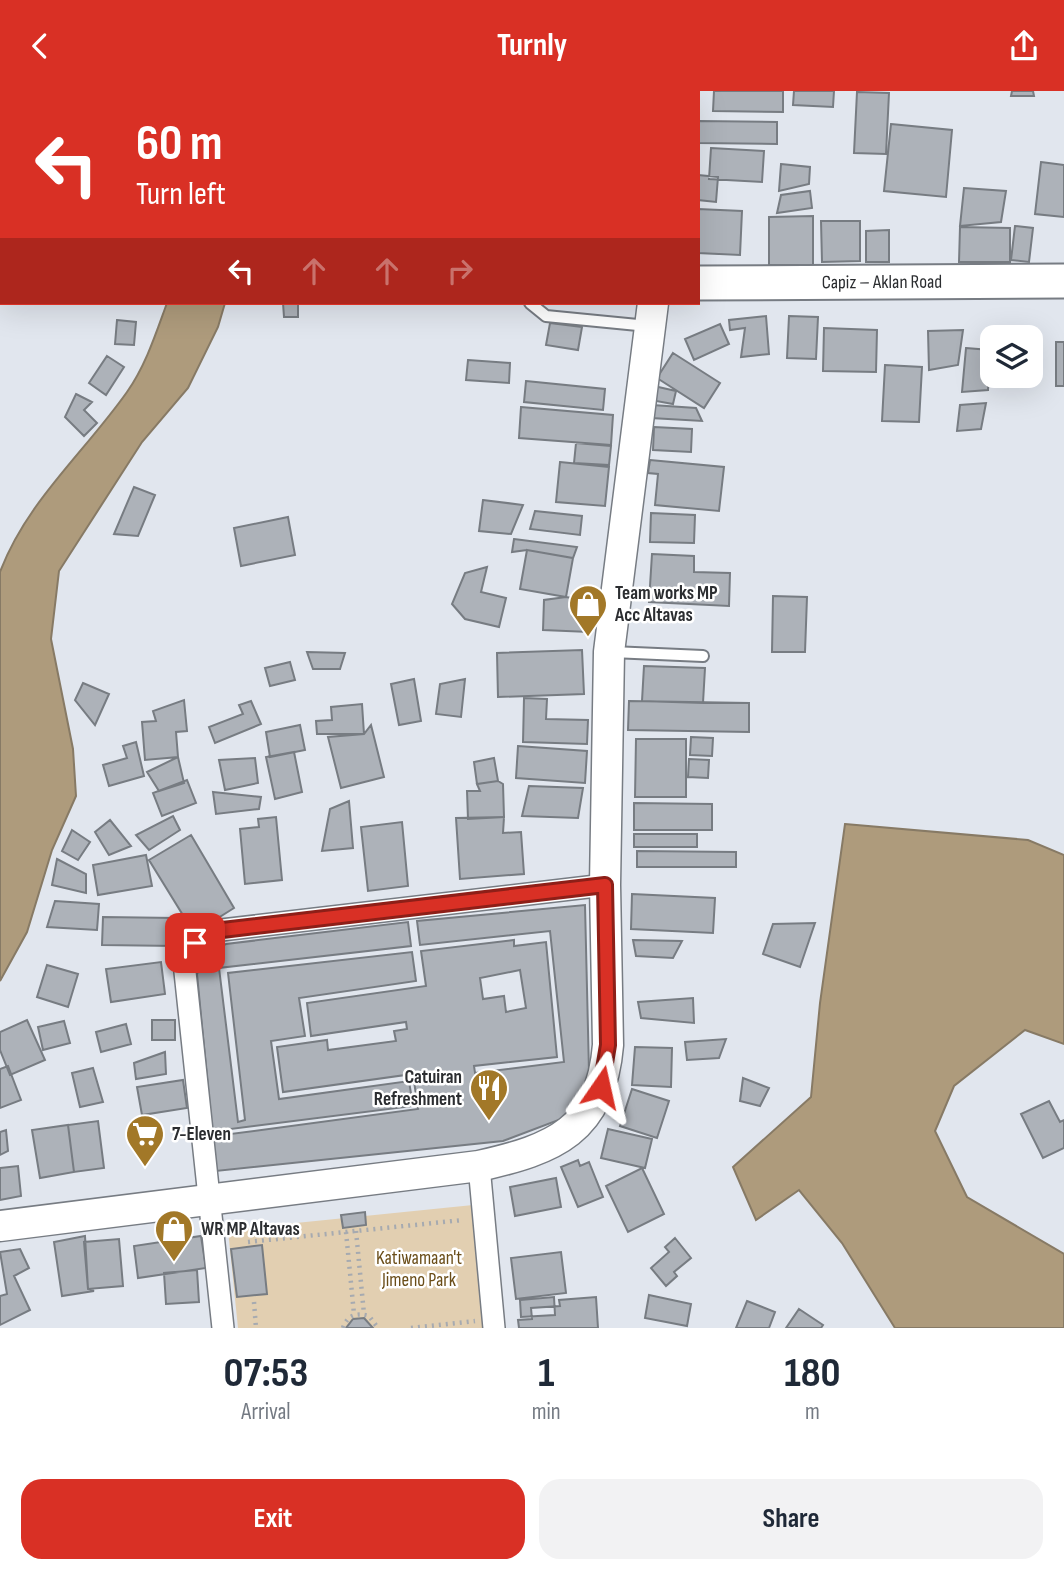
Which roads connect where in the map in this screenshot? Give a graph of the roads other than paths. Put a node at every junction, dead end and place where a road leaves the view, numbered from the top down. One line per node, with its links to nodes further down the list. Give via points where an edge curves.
1 (1064, 281): 2 (main road, Capiz – Aklan Road)
2 (700, 283)
3 (532, 305): 4 (lane, via 546,316)
4 (650, 315): 5 (main road)
5 (609, 652): 6 (lane); 7 (main road)
6 (703, 656)
7 (605, 885): 8 (main road, via 608,1045 601,1087 580,1121 551,1145); 9 (street, via 203,935 190,950 186,972)
8 (479, 1166): 9 (main road); 11 (street)
9 (209, 1199): 10 (main road); 12 (street)
10 (0, 1226)
11 (494, 1324)
12 (223, 1328)

